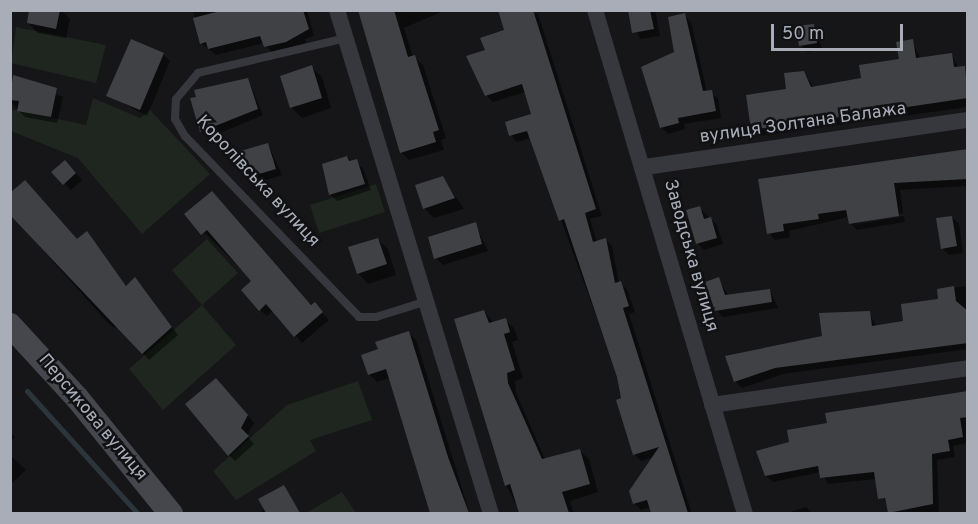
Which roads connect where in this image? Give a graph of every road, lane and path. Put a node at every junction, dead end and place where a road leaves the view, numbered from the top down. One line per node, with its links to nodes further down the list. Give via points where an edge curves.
1 (337, 10): 3 (street)
2 (595, 10): 5 (street, Заводська вулиця)
3 (346, 38): 6 (street); 6 (lane, Королівська вулиця, via 198,74 176,99 175,118 185,136 359,317 376,317)
4 (968, 120): 5 (street, вулиця Золтана Балажа)
5 (645, 167): 9 (street, Заводська вулиця)
6 (427, 301): 11 (street)
7 (10, 325): 10 (main road, Персикова вулиця)
8 (968, 368): 9 (street)
9 (712, 405): 12 (street, Заводська вулиця)
10 (171, 513)
11 (491, 513)
12 (745, 513)

